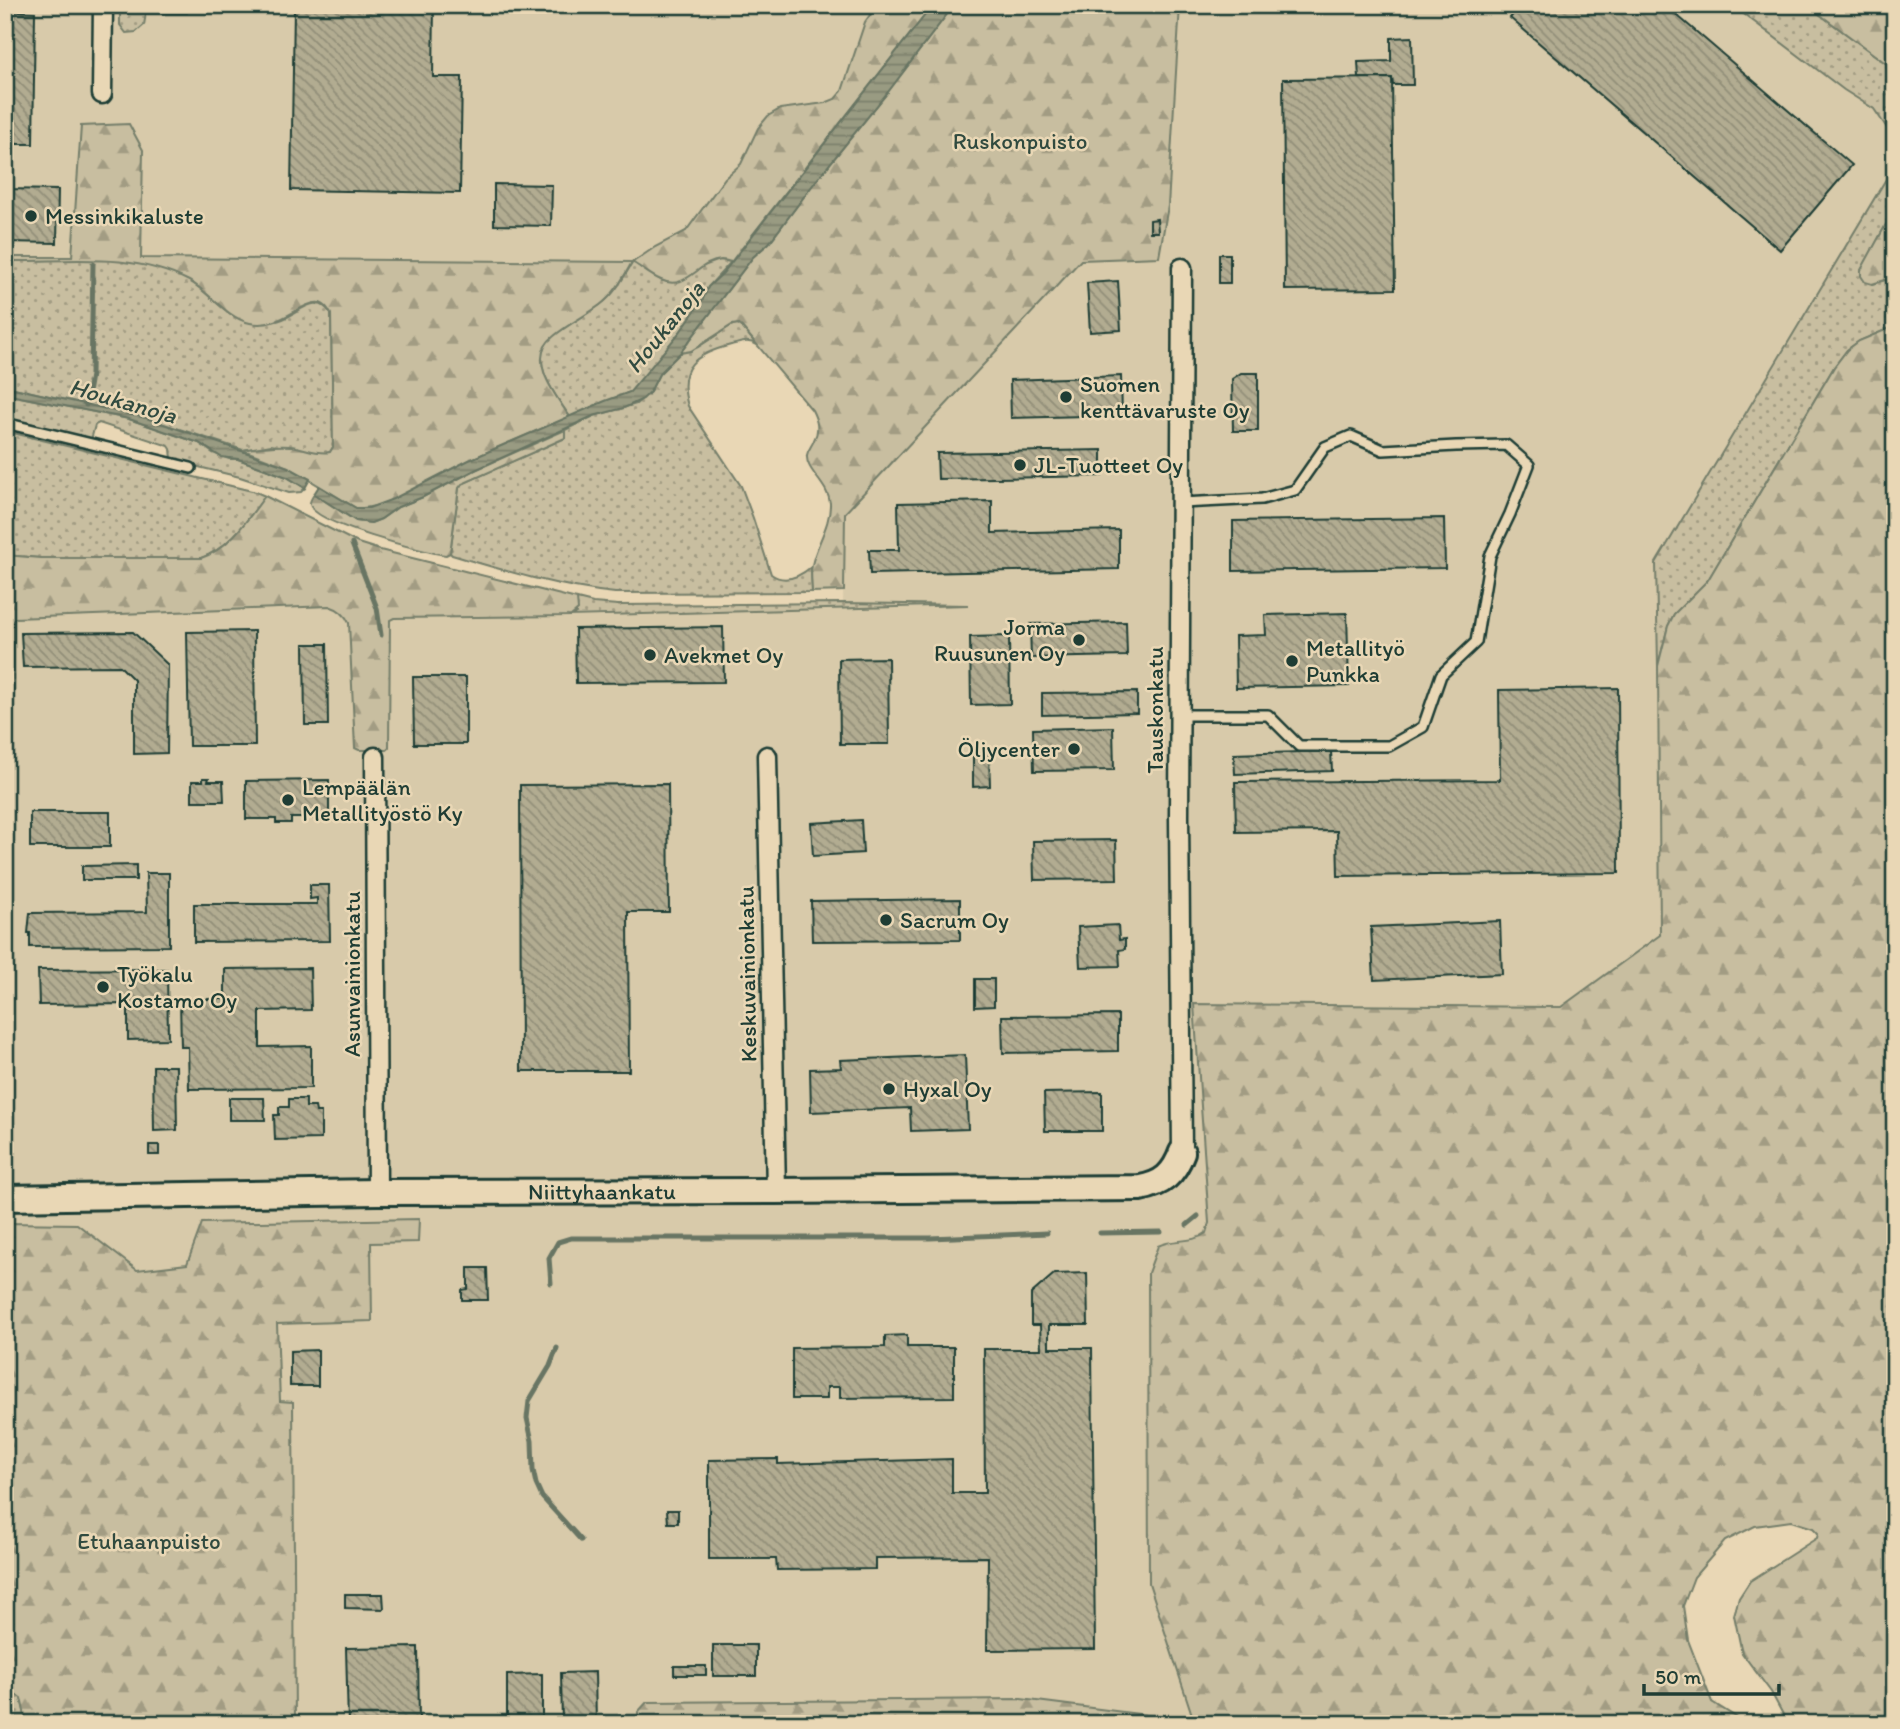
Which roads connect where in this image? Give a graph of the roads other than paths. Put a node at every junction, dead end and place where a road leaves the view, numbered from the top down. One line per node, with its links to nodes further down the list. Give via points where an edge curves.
1 (103, 5): 2 (street)
2 (102, 94)
3 (1182, 268): 6 (street, Tauskonkatu)
4 (5, 423): 5 (lane)
5 (191, 468)
6 (1181, 503): 7 (street, Tauskonkatu); 7 (lane, via 1262,499 1295,490 1325,447 1351,436 1383,450 1506,445 1529,464 1490,556 1476,642 1441,675 1423,727 1389,746 1299,746 1268,715)
7 (1180, 715): 10 (street, Tauskonkatu)
8 (375, 757): 12 (street, Asunvainionkatu)
9 (767, 757): 11 (street, Keskuvainionkatu)
10 (1182, 1152): 11 (street, Niittyhaankatu, via 1167,1177 1140,1188)
11 (776, 1191): 12 (street, Niittyhaankatu)
12 (377, 1192): 13 (street, Niittyhaankatu)
13 (5, 1198)

